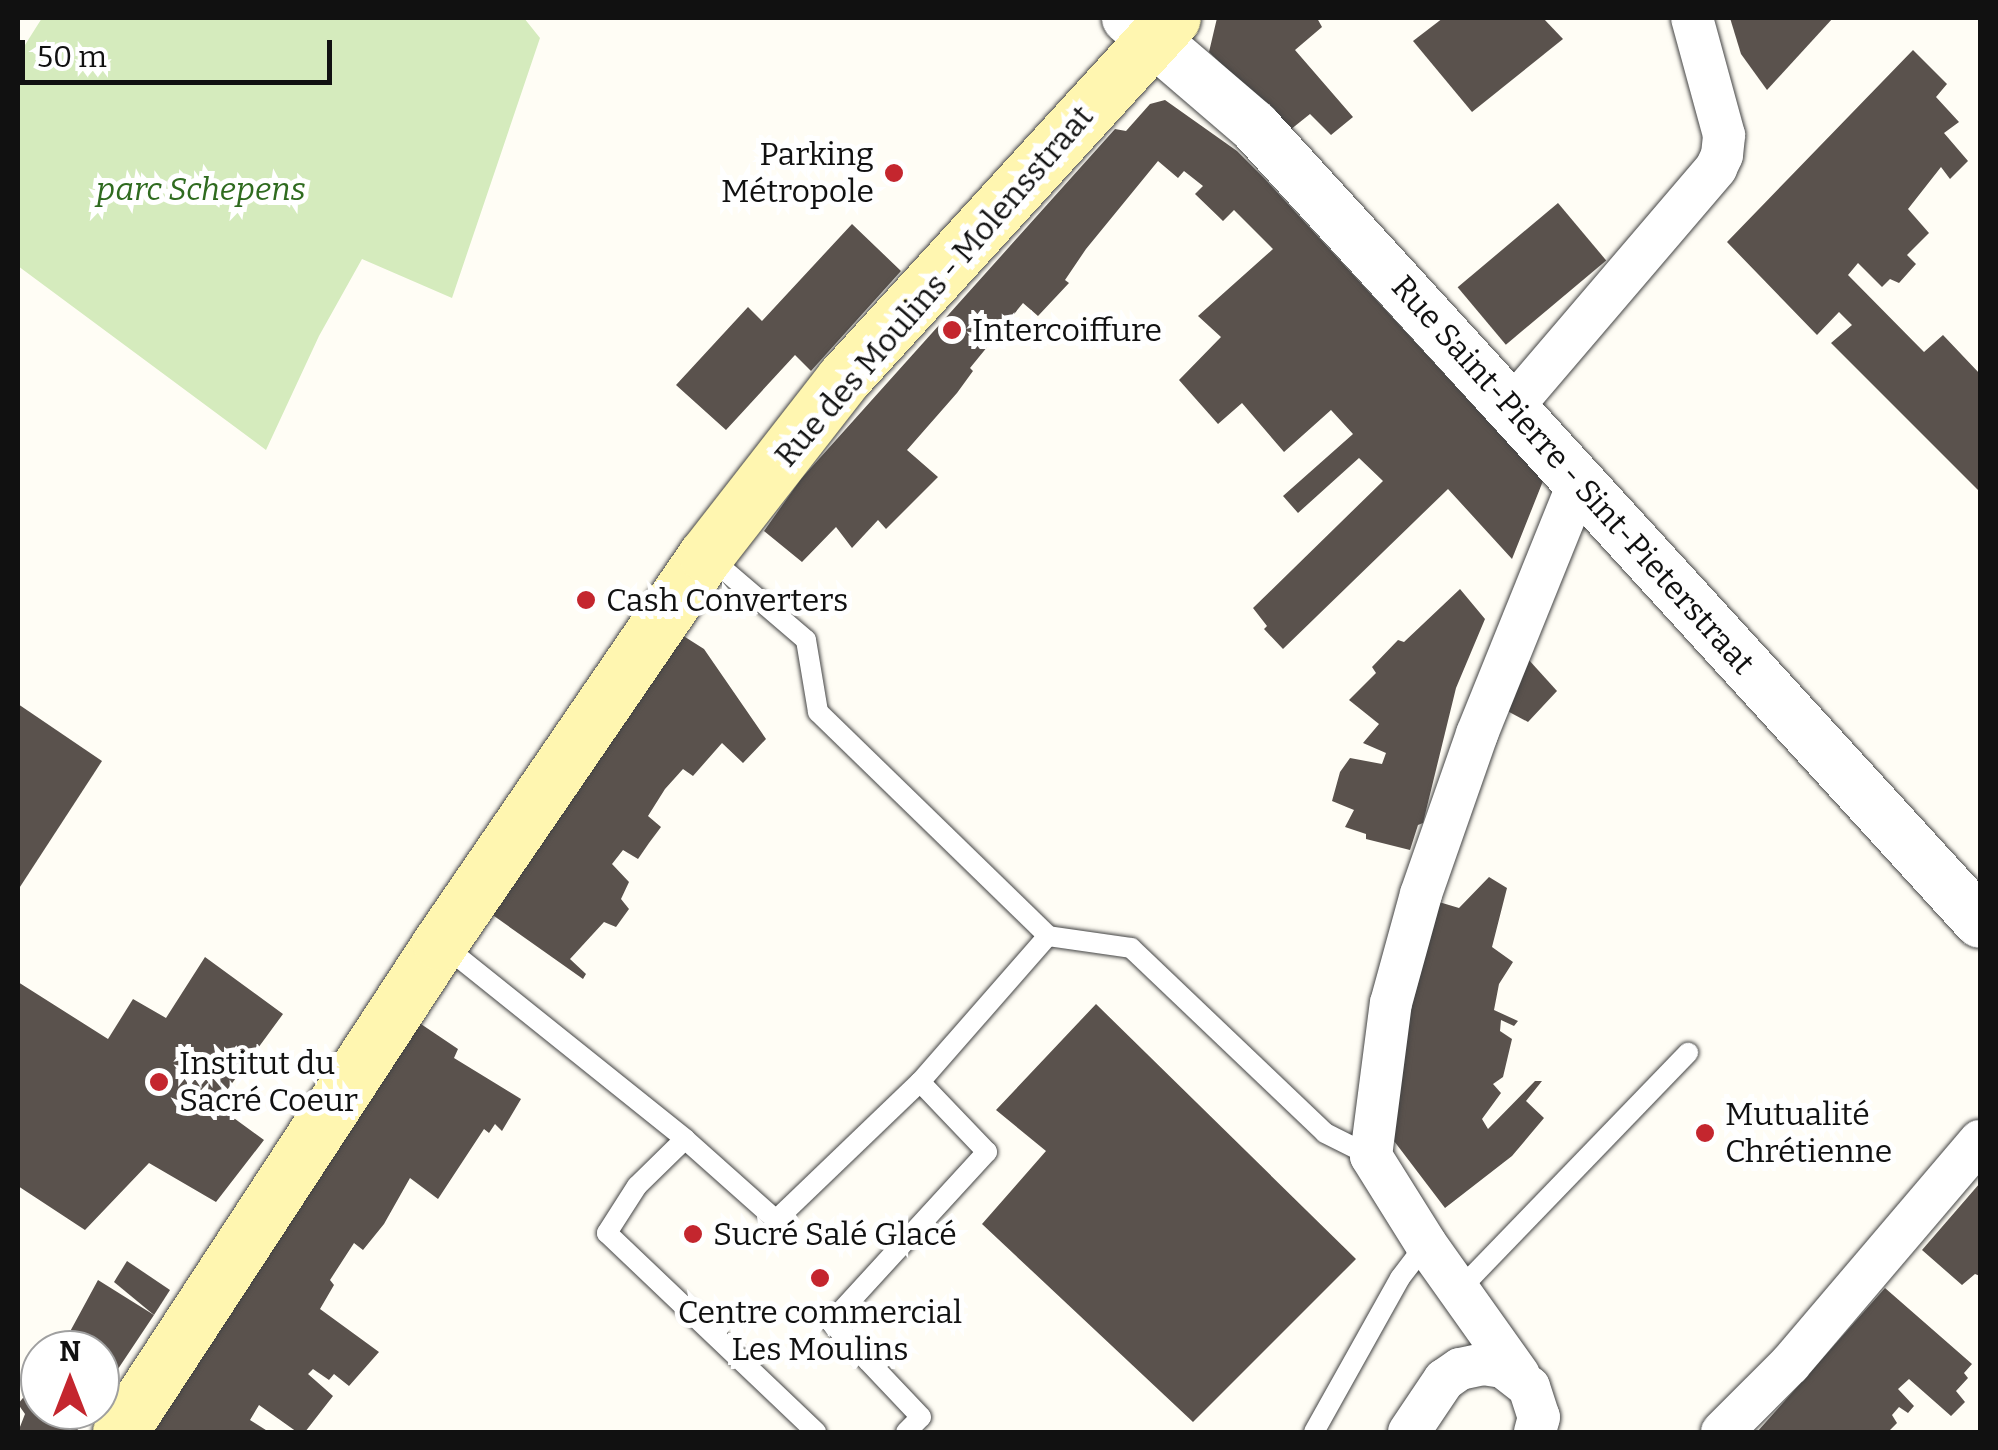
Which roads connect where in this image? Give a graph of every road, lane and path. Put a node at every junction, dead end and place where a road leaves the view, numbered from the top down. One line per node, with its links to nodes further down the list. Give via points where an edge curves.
1 (1692, 18): 3 (street, via 1720,118 1722,155)
2 (1151, 25): 3 (street, Rue Saint-Pierre - Sint-Pieterstraat, via 1254,126); 5 (main road, Rue des Moulins - Molensstraat, via 844,379)
3 (1513, 406): 4 (street, Rue Saint-Pierre - Sint-Pieterstraat)
4 (1579, 482): 6 (street, Rue Saint-Pierre - Sint-Pieterstraat); 13 (street, via 1421,894 1391,1003)
5 (706, 555): 7 (lane, via 806,640 818,712); 8 (main road, Rue des Moulins - Molensstraat)
6 (1980, 922)
7 (1048, 936): 10 (lane); 13 (lane, via 1131,948 1325,1133)
8 (440, 943): 11 (lane); 18 (main road, Rue des Moulins - Molensstraat)
9 (1688, 1053): 14 (lane)
10 (920, 1082): 11 (lane, via 776,1220); 17 (lane, via 987,1152 831,1322)
11 (684, 1139): 19 (lane, via 637,1186 607,1233)
12 (1980, 1141): 23 (street, via 1790,1364)
13 (1370, 1156): 14 (street)
14 (1449, 1276): 15 (street); 16 (street); 21 (lane, via 1400,1278)
15 (1444, 1380): 16 (street, via 1483,1364); 22 (street)
16 (1539, 1410)
17 (914, 1425): 20 (lane)
18 (120, 1432)
19 (816, 1432)
20 (938, 1432)
21 (1314, 1432)
22 (1410, 1432)
23 (1722, 1432)

